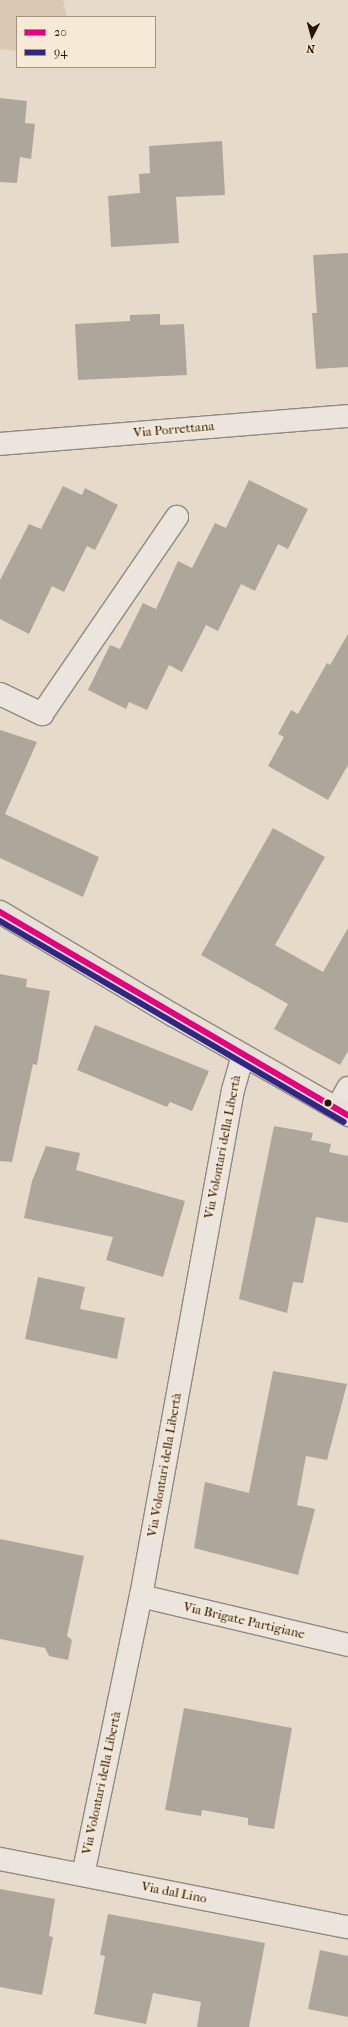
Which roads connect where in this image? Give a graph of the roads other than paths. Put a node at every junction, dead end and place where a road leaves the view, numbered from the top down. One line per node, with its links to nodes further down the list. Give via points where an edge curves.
1 (348, 416): 2 (street, Via Porrettana)
2 (0, 444)
3 (177, 517): 4 (street, via 42,714)
4 (0, 694)
5 (0, 912): 6 (main road)
6 (243, 1055): 8 (main road); 9 (street, Via Volontari della Libertà, via 233,1090)
7 (348, 1088): 8 (street)
8 (342, 1111)
9 (141, 1596): 10 (street, Via Brigate Partigiane); 12 (street, Via Volontari della Libertà)
10 (348, 1645)
11 (0, 1859): 12 (street, Via dal Lino)
12 (83, 1875): 13 (street, Via dal Lino)
13 (348, 1927)

